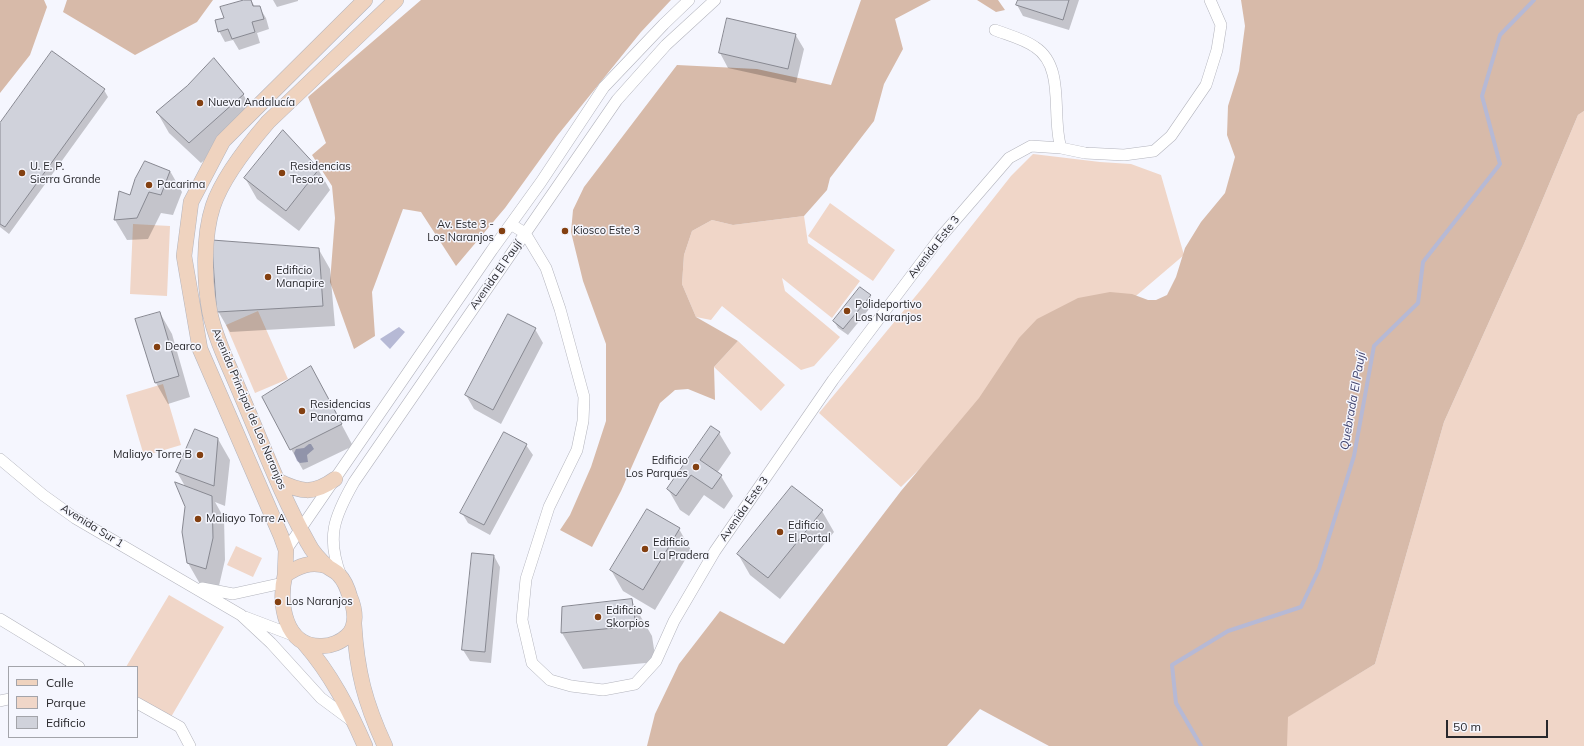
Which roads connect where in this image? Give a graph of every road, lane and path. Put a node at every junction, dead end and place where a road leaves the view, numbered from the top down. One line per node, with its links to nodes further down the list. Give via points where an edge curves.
1 (365, 0): 14 (main road, Avenida Principal de Los Naranjos, via 223,141 191,202 184,256 200,349)
2 (396, 0): 12 (main road, Avenida Principal de Los Naranjos, via 268,122 251,142 224,183 210,216 206,238 206,278 210,313 225,357)
3 (689, 0): 8 (street, Avenida El Paují, via 604,87)
4 (715, 0): 9 (street, Avenida El Paují, via 677,34 631,83)
5 (1210, 0): 7 (street, Avenida Este 3, via 1221,25 1217,50 1206,85 1171,136 1154,151 1124,156)
6 (995, 30): 7 (street, via 1036,47 1047,59 1054,74 1056,134)
7 (1060, 148): 9 (street, Avenida Este 3, via 1031,146 1009,158 939,239 833,380 715,551 674,621 656,661 635,684 603,690 571,686 550,680 532,663 522,620 526,579 549,507 577,450 583,421 584,397 546,268)
8 (512, 225): 9 (street, Avenida Este 3); 11 (street, Avenida El Paují, via 492,250)
9 (525, 233): 16 (street, Avenida El Paují, via 346,496 336,517 332,540)
10 (0, 459): 18 (street, Avenida Sur 1, via 75,518)
11 (335, 479): 12 (main road, via 319,489 305,491); 13 (street, Avenida El Paují)
12 (278, 481): 13 (main road, Avenida Principal de Los Naranjos)
13 (301, 529): 14 (street, Avenida El Paují); 15 (main road, Avenida Principal de Los Naranjos, via 308,544)
14 (286, 550): 17 (main road, Avenida Principal de Los Naranjos)
15 (327, 566): 16 (main road, Avenida Principal de Los Naranjos); 17 (main road, via 310,563)
16 (341, 577): 21 (main road, Avenida Principal de Los Naranjos, via 352,602)
17 (284, 579): 18 (street, Avenida Sur 1, via 233,594); 22 (main road, Avenida Principal de Los Naranjos, via 282,598 287,622)
18 (190, 584): 19 (street, Avenida Sur 1)
19 (241, 615): 22 (street, Avenida Sur 1); 25 (street, Avenida Sur 1, via 277,649 321,698)
20 (0, 619): 23 (street)
21 (354, 624): 22 (main road, via 347,636 334,644 317,646); 28 (main road, Avenida Principal de Los Naranjos, via 362,686 370,714)
22 (300, 640): 25 (main road, Avenida Principal de Los Naranjos, via 333,681)
23 (77, 666)
24 (138, 704): 26 (street, via 180,728)
25 (356, 724): 27 (main road, Avenida Principal de Los Naranjos)
26 (190, 746)
27 (366, 746)
28 (385, 746)

